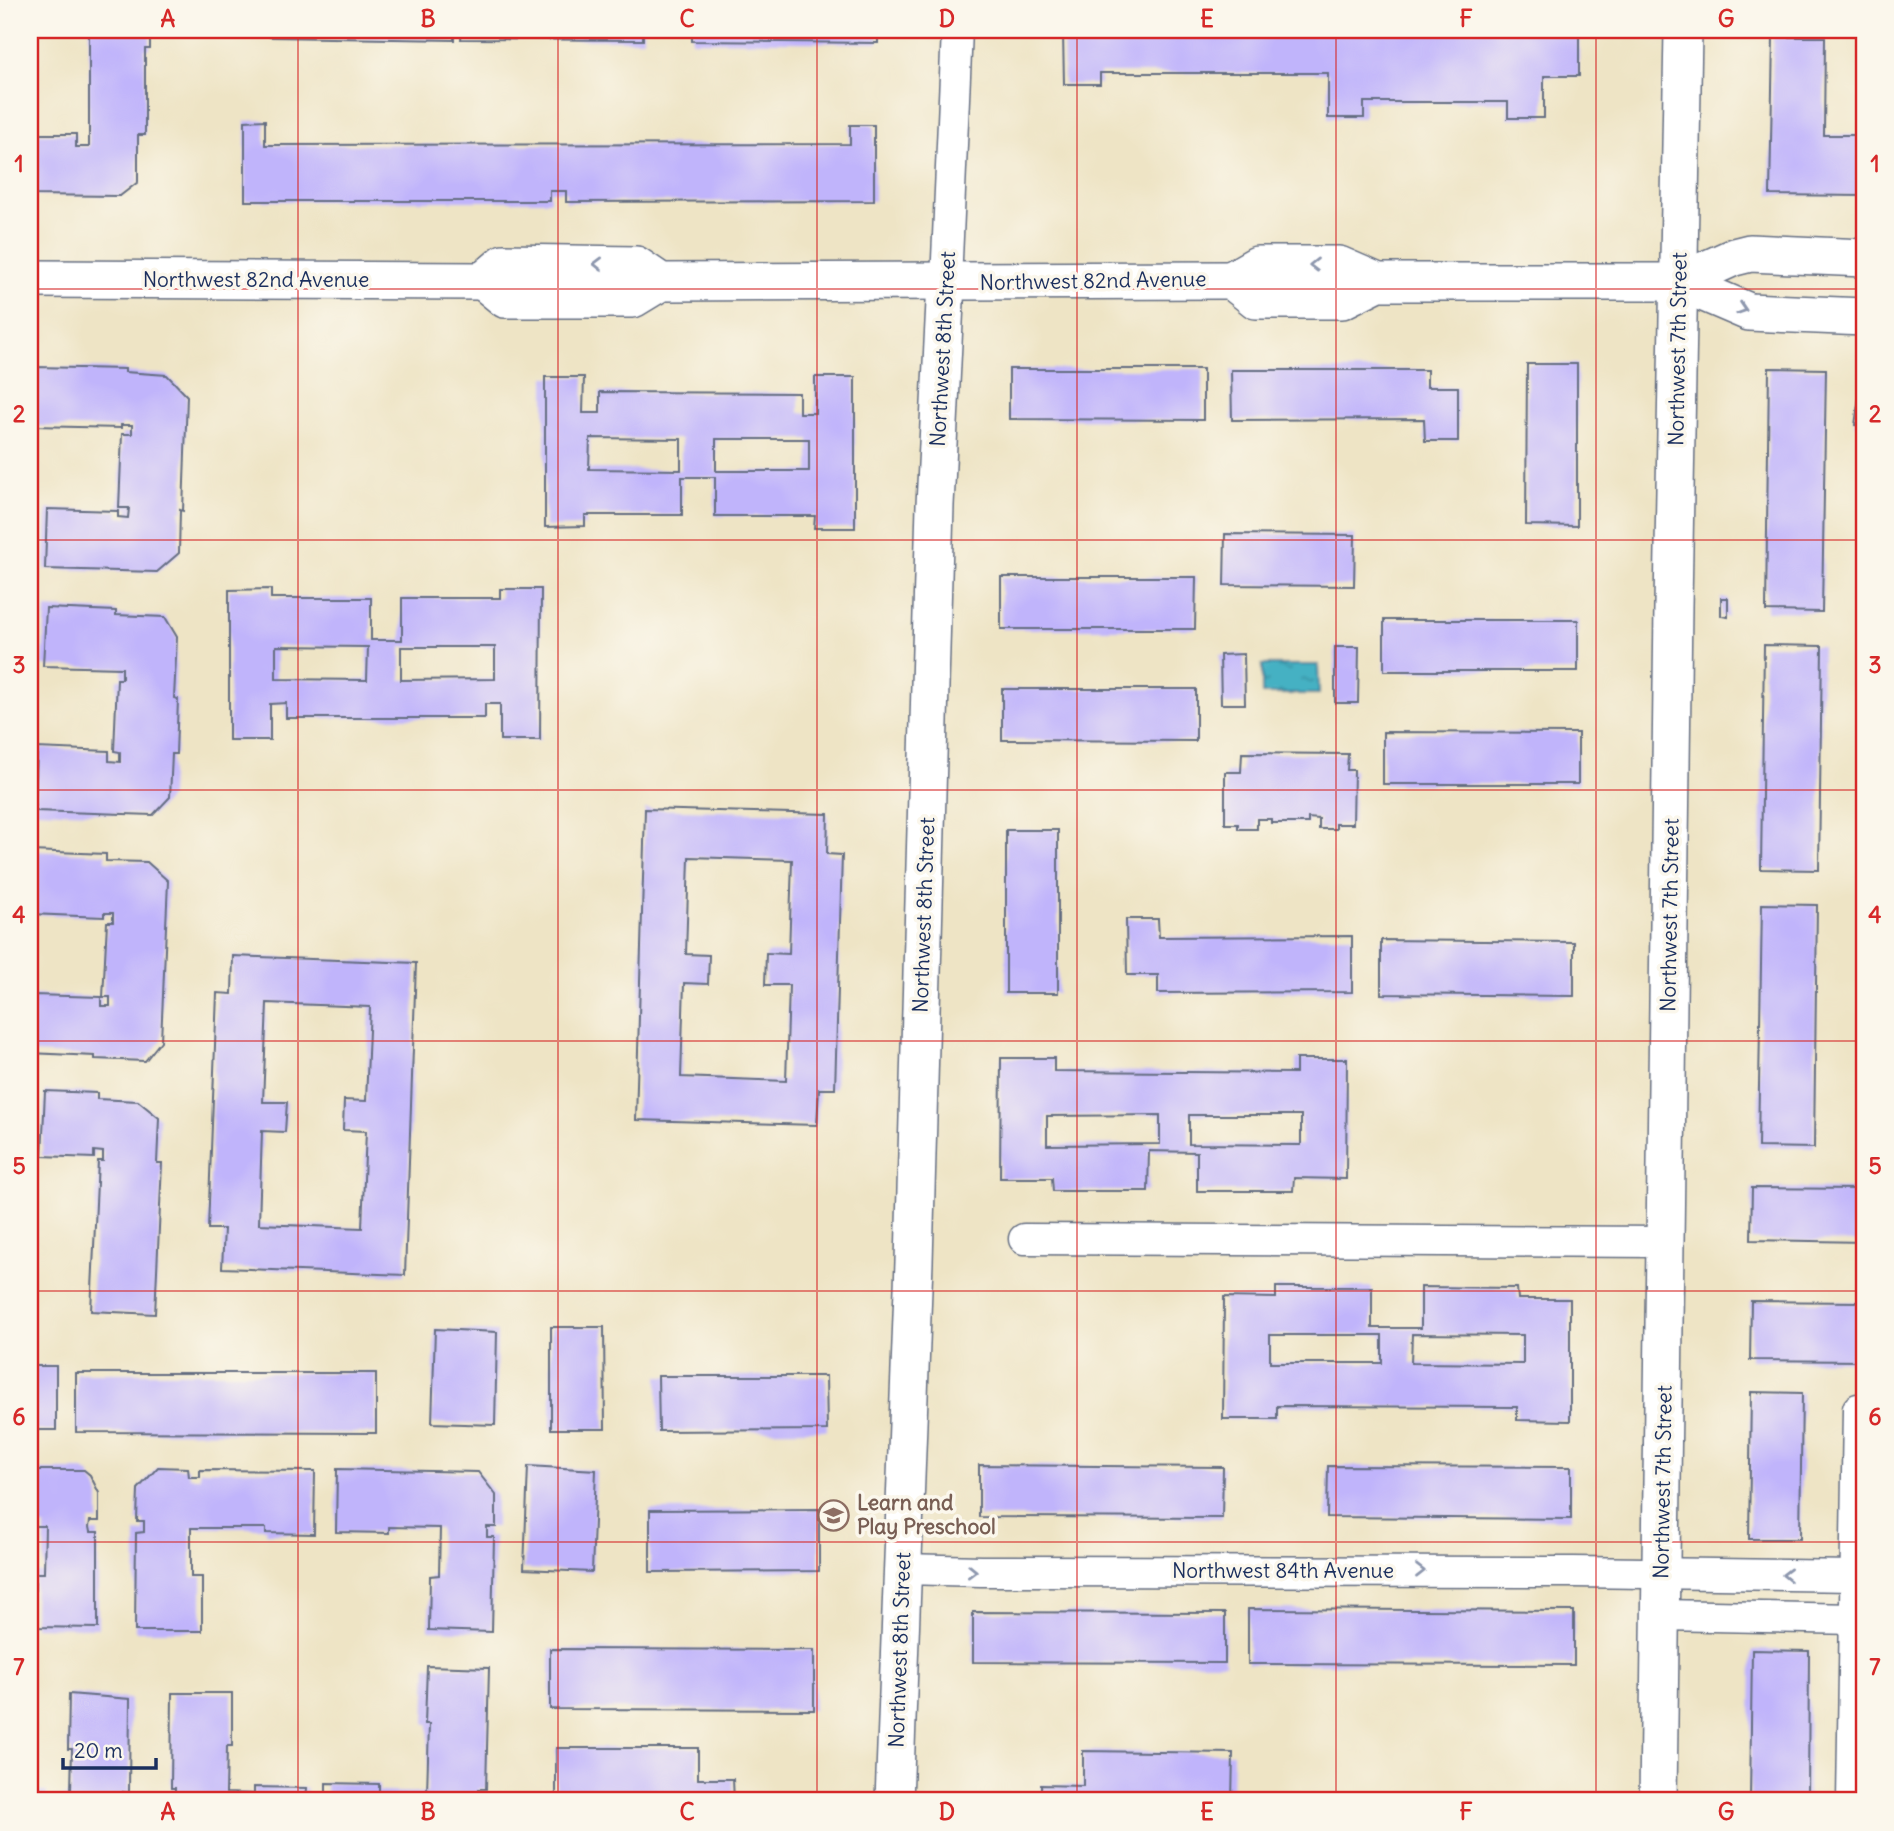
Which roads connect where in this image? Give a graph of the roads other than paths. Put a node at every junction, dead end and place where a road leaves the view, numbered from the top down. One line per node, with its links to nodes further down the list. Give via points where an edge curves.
1 (957, 30): 5 (street, Northwest 8th Street)
2 (1683, 30): 6 (street, Northwest 7th Street)
3 (1864, 258): 6 (street, Northwest 82nd Avenue, via 1750,253)
4 (30, 279): 5 (street, Northwest 82nd Avenue, via 483,281 503,263 636,265 661,282)
5 (946, 282): 6 (street, Northwest 82nd Avenue, via 1231,280 1256,265 1339,265 1378,282); 11 (street, Northwest 8th Street)
6 (1679, 282): 7 (street, Northwest 82nd Avenue, one-way to 7, via 1749,312); 9 (street, Northwest 7th Street)
7 (1864, 317)
8 (1024, 1239): 9 (street)
9 (1665, 1242): 12 (street, Northwest 7th Street)
10 (1864, 1409): 13 (street, via 1858,1409)
11 (903, 1569): 12 (street, Northwest 84th Avenue, one-way to 12); 16 (street, Northwest 8th Street)
12 (1662, 1573): 13 (street, Northwest 84th Avenue, one-way to 12); 14 (street, Northwest 7th Street)
13 (1855, 1576): 15 (street)
14 (1661, 1615): 15 (street); 17 (street, Northwest 7th Street)
15 (1855, 1619): 18 (street)
16 (894, 1801)
17 (1658, 1801)
18 (1852, 1801)

